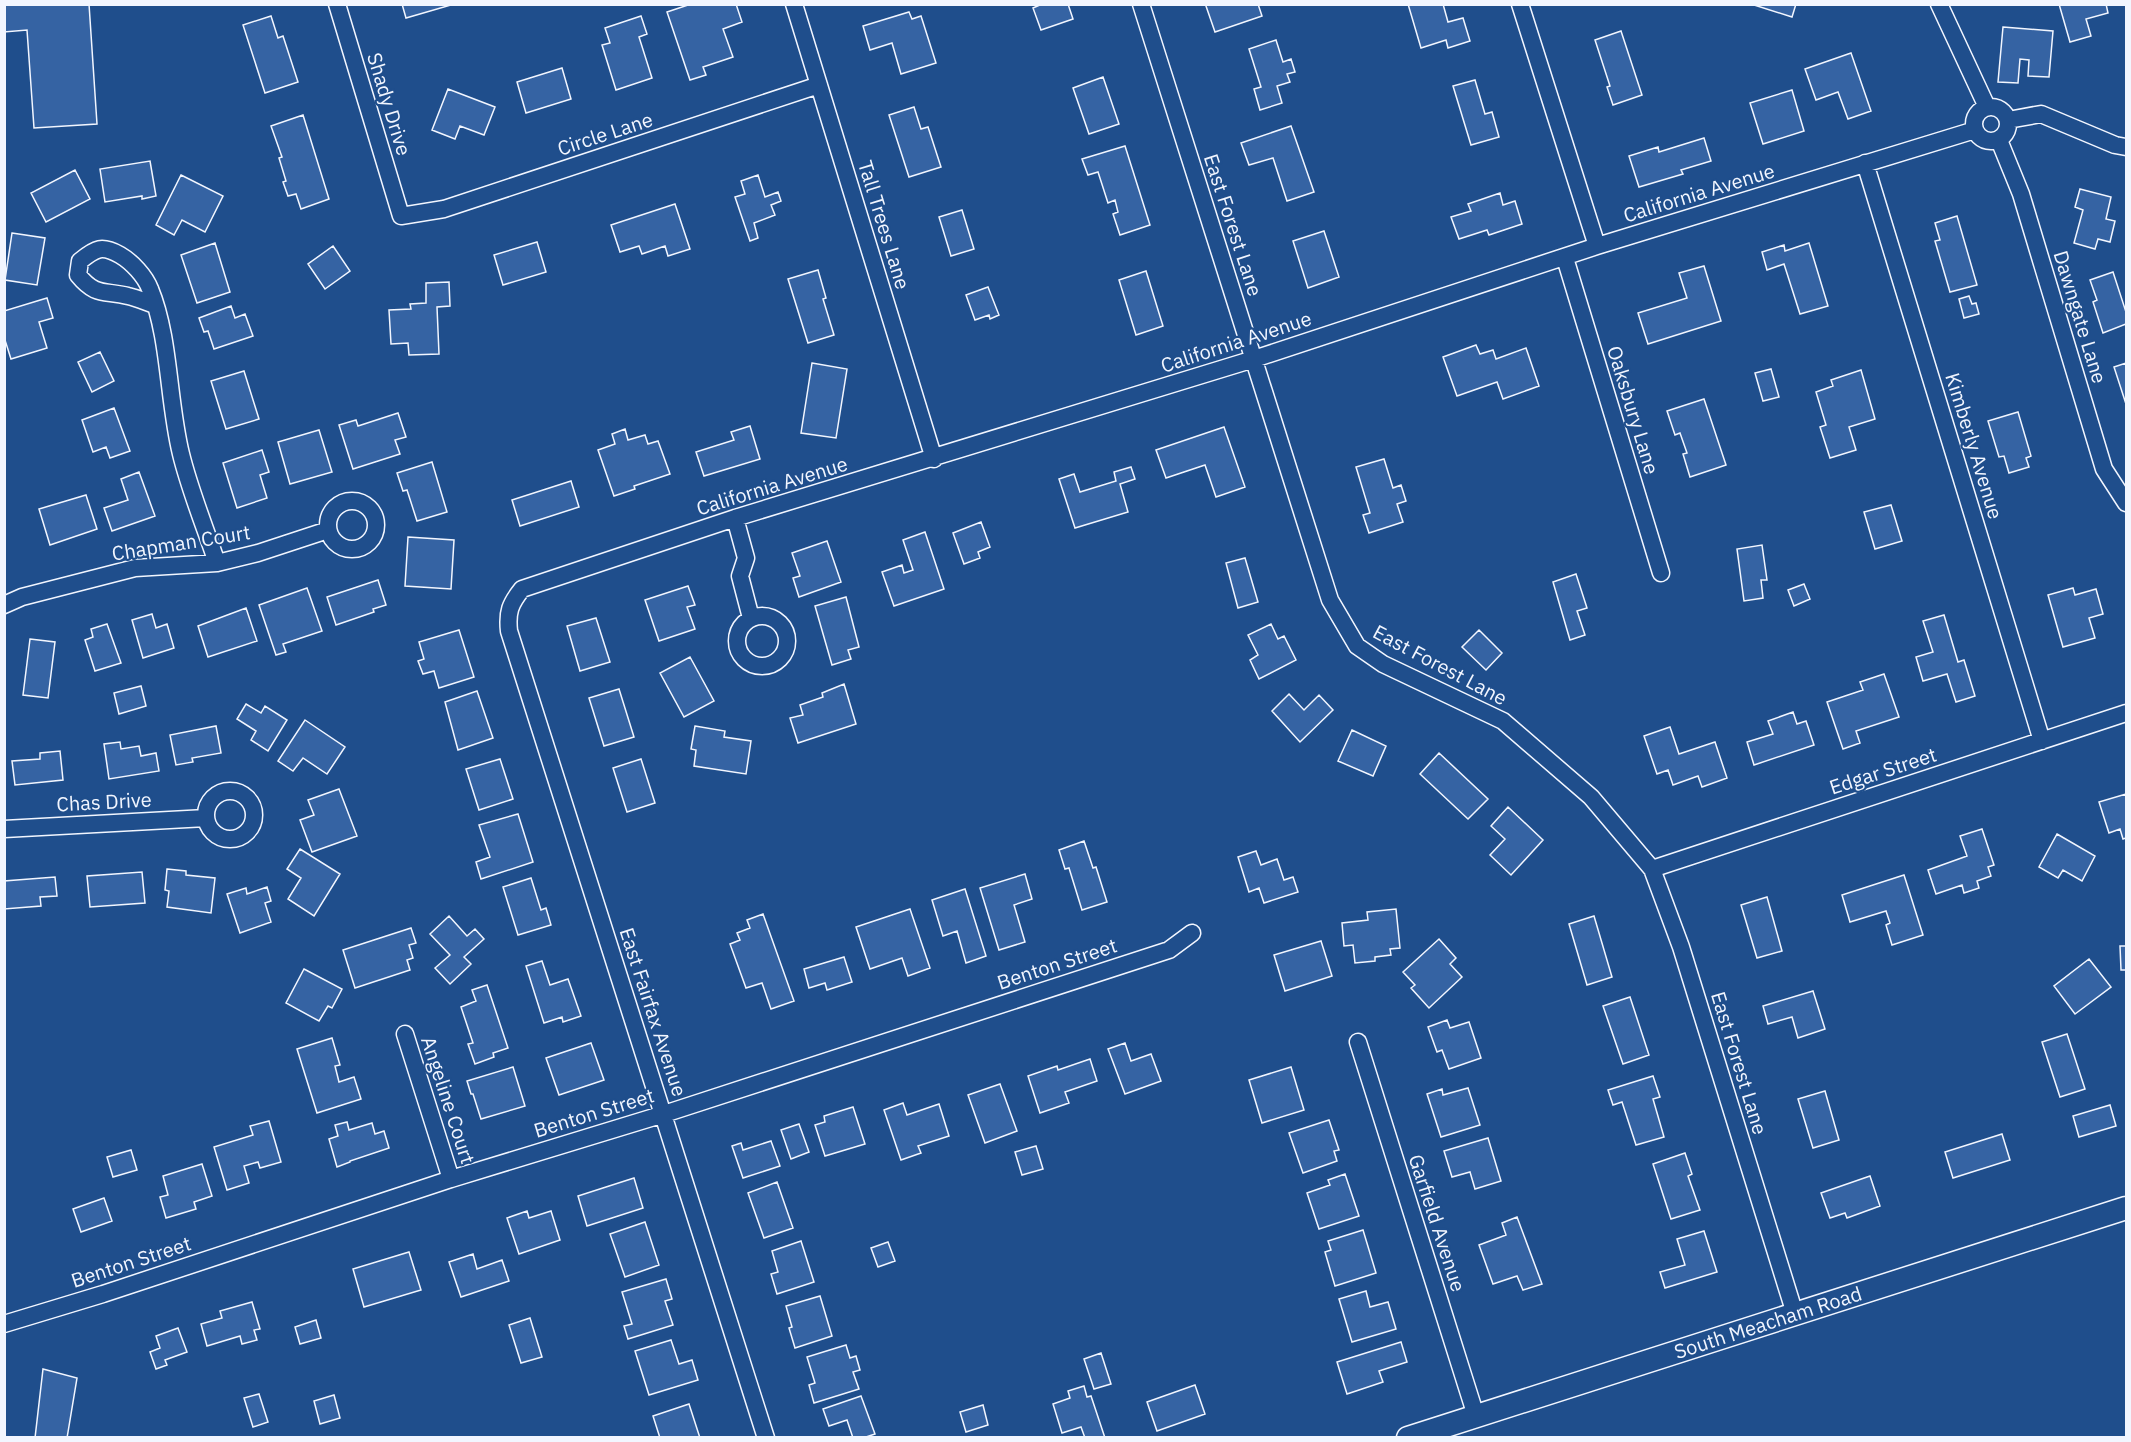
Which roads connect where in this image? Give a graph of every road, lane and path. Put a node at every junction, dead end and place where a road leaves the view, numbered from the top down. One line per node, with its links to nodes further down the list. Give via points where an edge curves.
1 (337, 4): 13 (street, Shady Drive)
2 (794, 4): 6 (street, Tall Trees Lane)
3 (1141, 4): 17 (street, East Forest Lane)
4 (1520, 4): 14 (street)
5 (1940, 4): 7 (street)
6 (819, 85): 13 (street, Circle Lane, via 444,209); 18 (street, Tall Trees Lane)
7 (1987, 107): 8 (street, via 2001,110); 9 (street, via 1976,116)
8 (2008, 120): 10 (street, via 2006,134); 11 (street, via 2041,114)
9 (1975, 130): 10 (street, via 1983,140); 12 (street, California Avenue)
10 (1999, 140): 19 (street, Dawngate Lane, via 2021,194 2104,469)
11 (2127, 147)
12 (1865, 163): 14 (street, California Avenue); 28 (street, Kimberly Avenue)
13 (401, 216)
14 (1597, 246): 15 (street, California Avenue)
15 (1565, 258): 17 (street, California Avenue); 23 (street, Oaksbury Lane)
16 (155, 305): 16 (street, via 150,287 130,261 107,248 93,250 80,261 78,275 88,287); 22 (street, via 181,457)
17 (1254, 359): 18 (street, California Avenue); 31 (street, East Forest Lane, via 1330,600 1357,646 1383,664 1503,721 1591,797)
18 (933, 459): 20 (street, California Avenue)
19 (2127, 503)
20 (735, 518): 24 (street, California Avenue, via 534,584 522,589); 26 (street, via 746,558 740,576)
21 (328, 530): 22 (street, Chapman Court)
22 (217, 563): 25 (street, Chapman Court, via 135,568)
23 (1661, 573)
24 (514, 599): 35 (street, East Fairfax Avenue, via 508,614 509,631)
25 (4, 605)
26 (751, 618)
27 (2127, 713): 28 (street, Edgar Street)
28 (2042, 741): 31 (street, Edgar Street)
29 (206, 818): 30 (street, Chas Drive)
30 (4, 829)
31 (1652, 869): 38 (street, East Forest Lane, via 1681,947)
32 (1192, 933): 35 (street, Benton Street, via 1169,950)
33 (405, 1034): 36 (street, Angeline Court)
34 (1358, 1042): 40 (street, Garfield Avenue)
35 (664, 1114): 36 (street, Benton Street); 41 (street, East Fairfax Avenue)
36 (451, 1179): 39 (street, Benton Street)
37 (2127, 1208): 38 (main road, South Meacham Road)
38 (1795, 1314): 40 (main road, South Meacham Road)
39 (4, 1324)
40 (1476, 1416): 42 (main road, South Meacham Road)
41 (766, 1437)
42 (1408, 1437)

